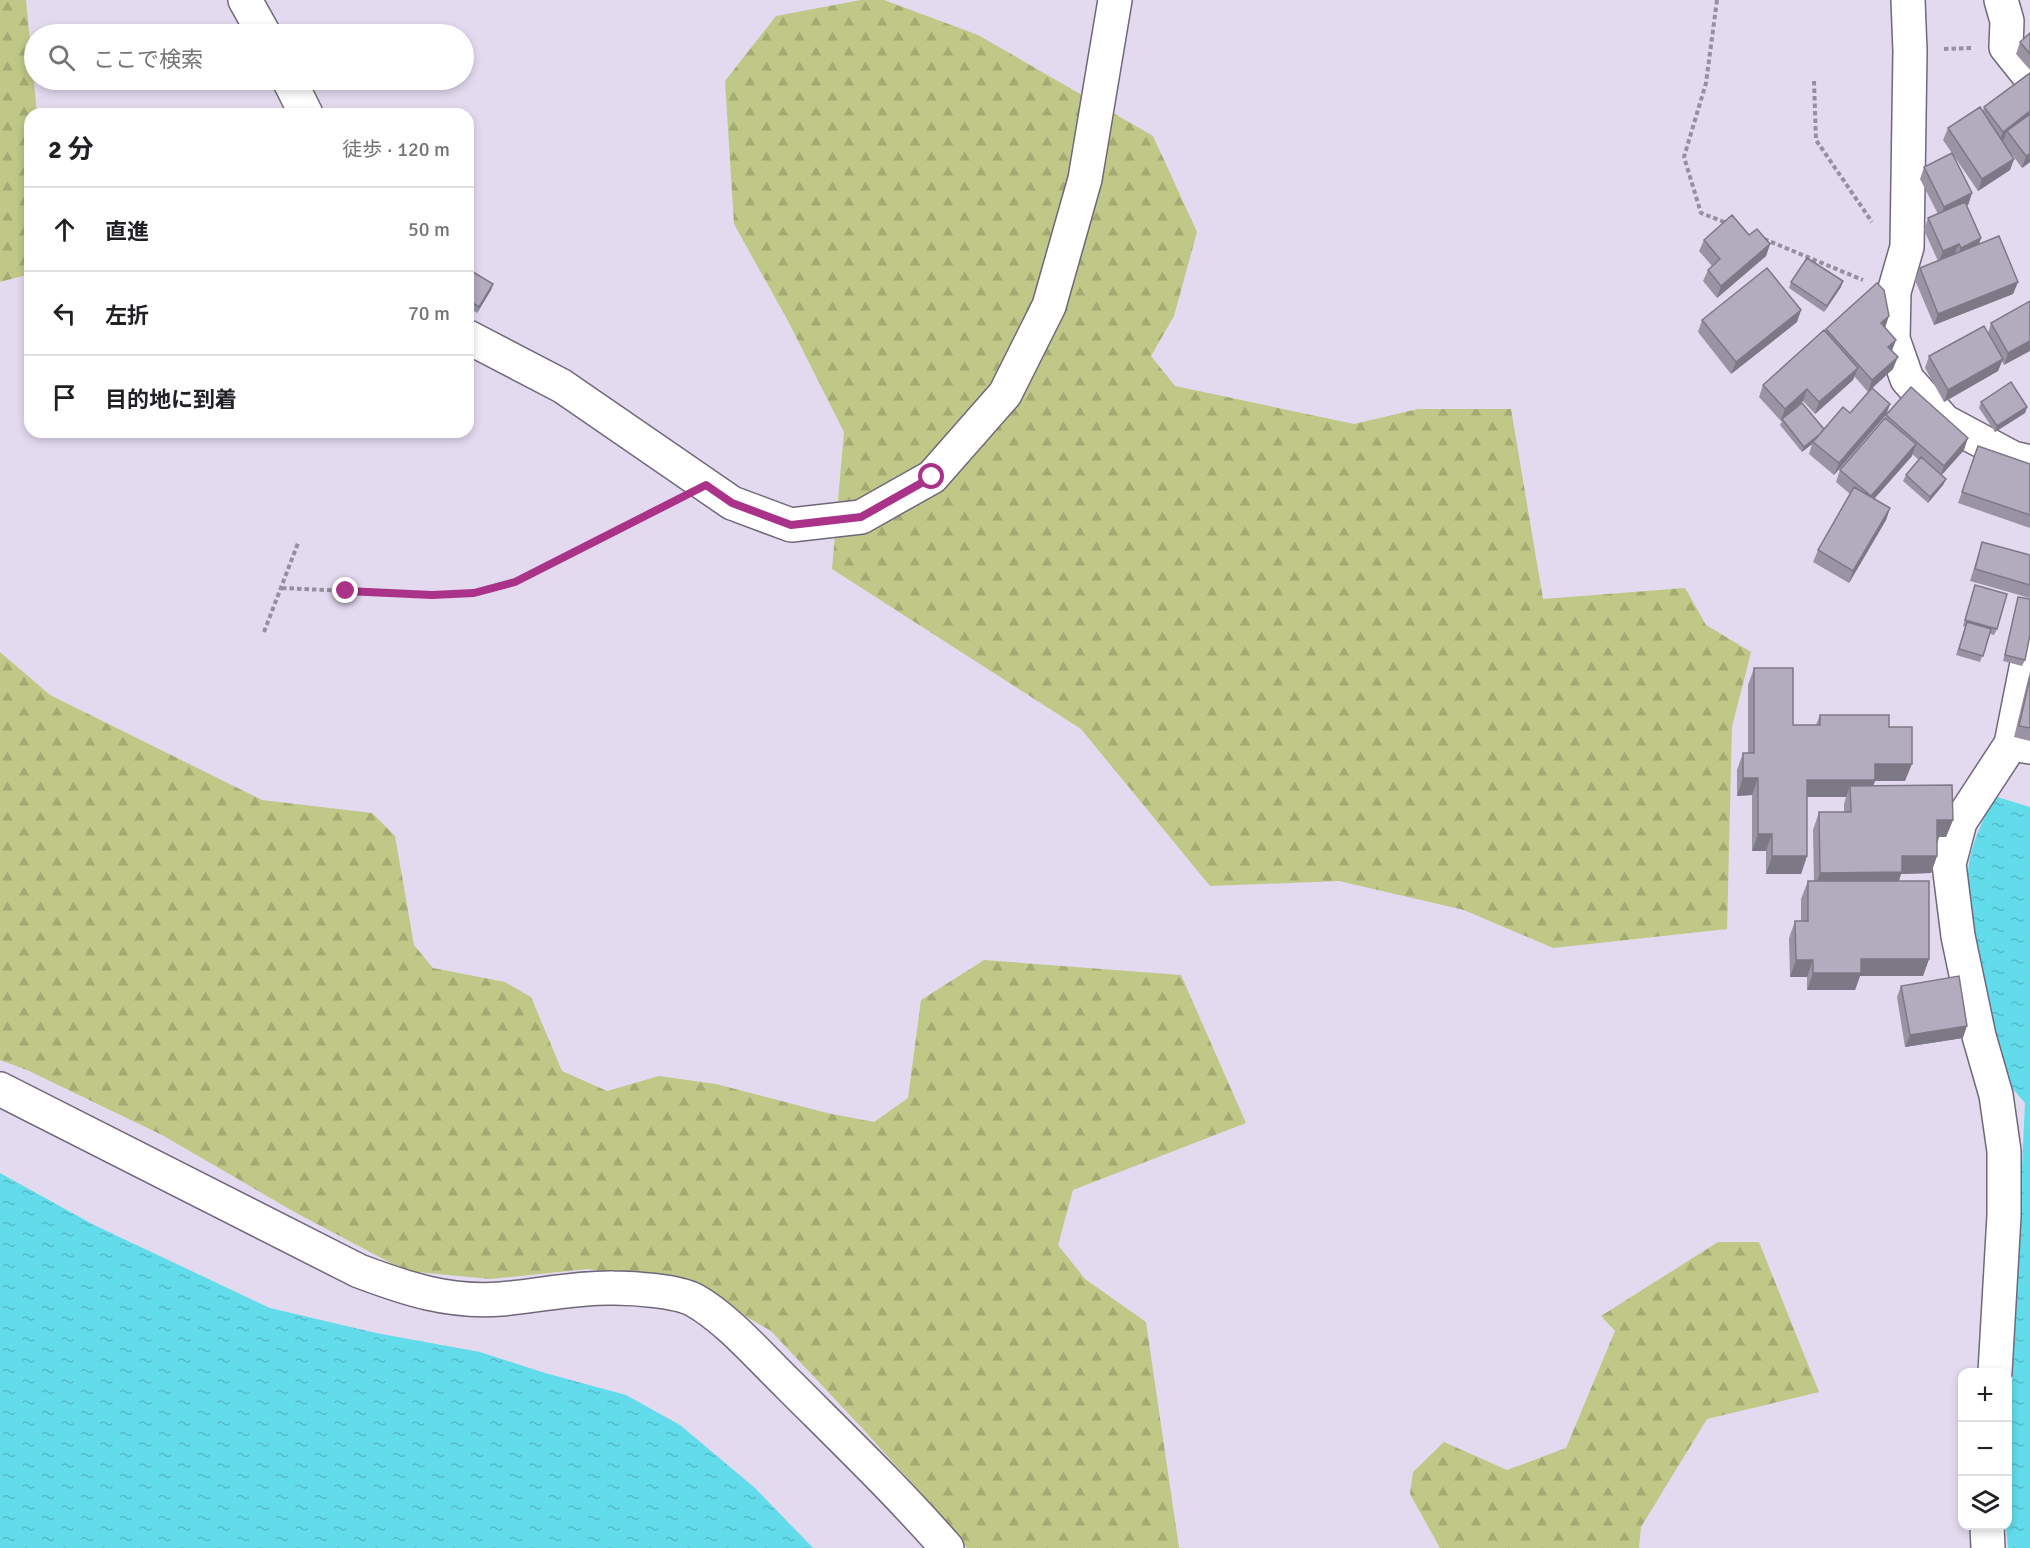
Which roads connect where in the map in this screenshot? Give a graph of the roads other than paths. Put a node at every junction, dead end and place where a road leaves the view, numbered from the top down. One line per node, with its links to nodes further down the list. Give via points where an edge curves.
1 (245, 0): 5 (street)
2 (1115, 0): 9 (street, via 1085,178 1049,306 1005,394 932,477 861,517 791,525 732,503 562,386)
3 (1908, 0): 10 (street, via 1907,247 1894,292 1893,339 1907,378 1944,421 2013,458)
4 (2001, 0): 6 (street, via 2007,21 2006,47)
5 (258, 24)
6 (2030, 77)
7 (294, 90): 8 (street)
8 (303, 108)
9 (474, 340)
10 (2030, 462)
11 (2030, 648): 12 (street)
12 (2021, 746): 14 (street, via 1960,822 1949,864 1958,936 1996,1095 2004,1151)
13 (0, 1089): 16 (street, via 359,1271 400,1286 467,1300 612,1288 655,1290 693,1300 729,1326 901,1496)
14 (1995, 1368)
15 (1987, 1530): 17 (street)
16 (947, 1548)
17 (1988, 1548)

